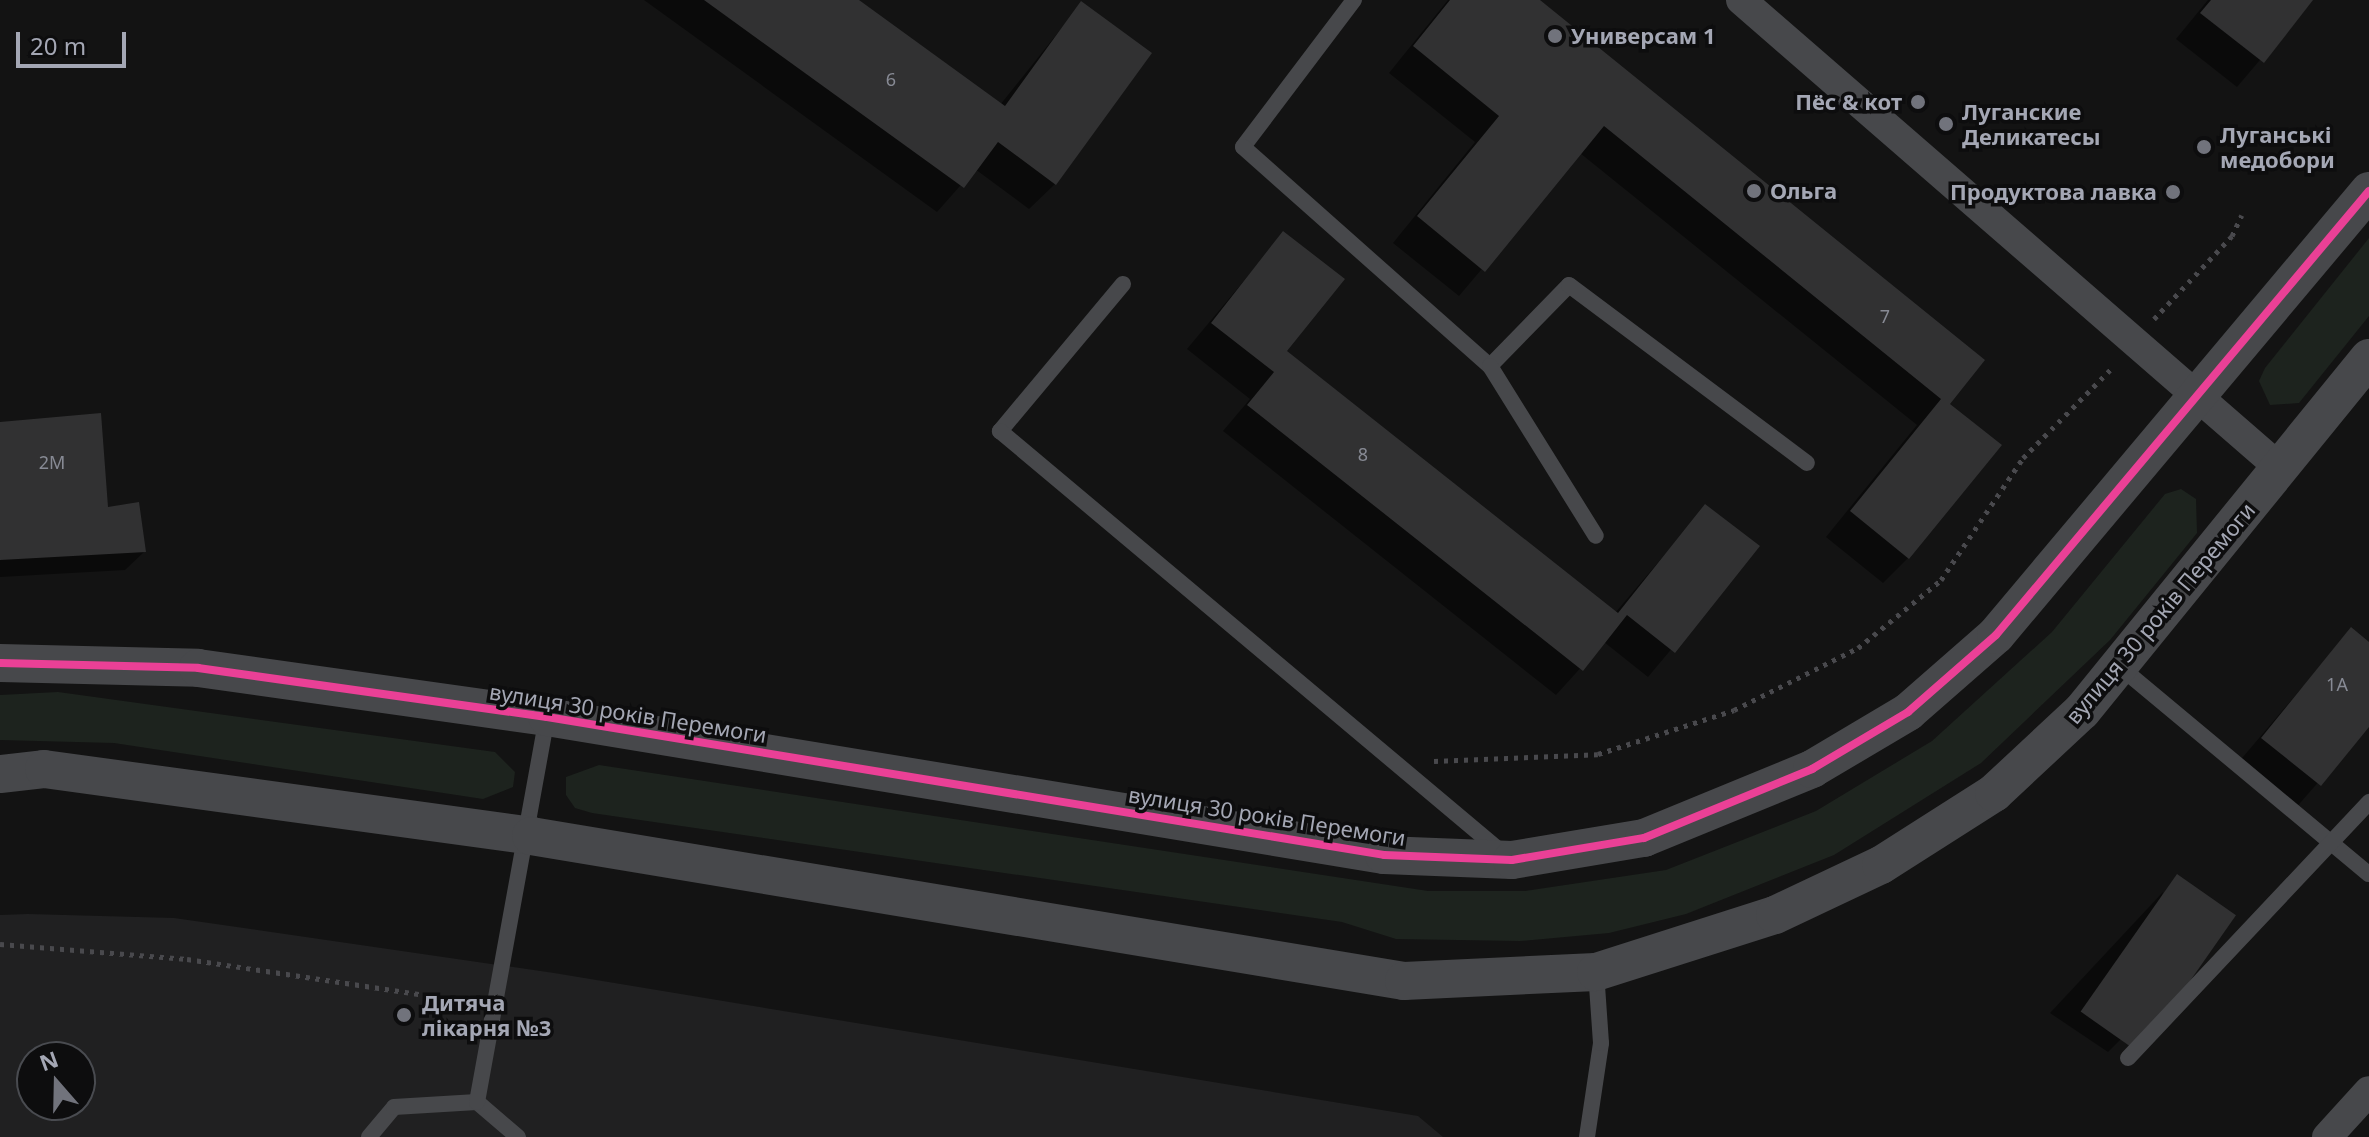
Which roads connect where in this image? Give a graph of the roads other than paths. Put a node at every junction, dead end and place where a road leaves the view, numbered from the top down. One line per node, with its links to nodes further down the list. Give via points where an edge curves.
1 (1354, 0): 6 (lane, via 1243,147)
2 (1741, 0): 7 (street)
3 (2369, 191): 7 (street, вулиця 30 років Перемоги)
4 (1123, 284): 18 (lane, via 1000,431)
5 (2369, 358): 9 (street, вулиця 30 років Перемоги)
6 (1490, 366): 8 (lane, via 1569,285); 10 (lane)
7 (2200, 400): 9 (street); 18 (street, вулиця 30 років Перемоги, via 1996,635 1908,712 1812,769 1644,838)
8 (1807, 463)
9 (2280, 468): 12 (street, вулиця 30 років Перемоги)
10 (1596, 536)
11 (0, 663): 13 (street, вулиця 30 років Перемоги, via 198,668)
12 (2119, 666): 17 (lane); 20 (street, вулиця 30 років Перемоги, via 1994,793 1881,865 1775,915)
13 (547, 717): 16 (lane); 18 (street, вулиця 30 років Перемоги, via 1384,855)
14 (0, 774): 16 (street, вулиця 30 років Перемоги, via 44,769)
15 (2369, 802): 17 (lane)
16 (531, 836): 20 (street, вулиця 30 років Перемоги, via 1404,981); 23 (lane)
17 (2333, 839): 19 (lane); 21 (lane)
18 (1512, 860)
19 (2369, 874)
20 (1596, 972): 26 (lane, via 1601,1043)
21 (2128, 1058)
22 (2369, 1091): 27 (street)
23 (477, 1102): 24 (lane, via 394,1107); 25 (lane)
24 (369, 1137)
25 (518, 1137)
26 (1587, 1137)
27 (2327, 1137)

